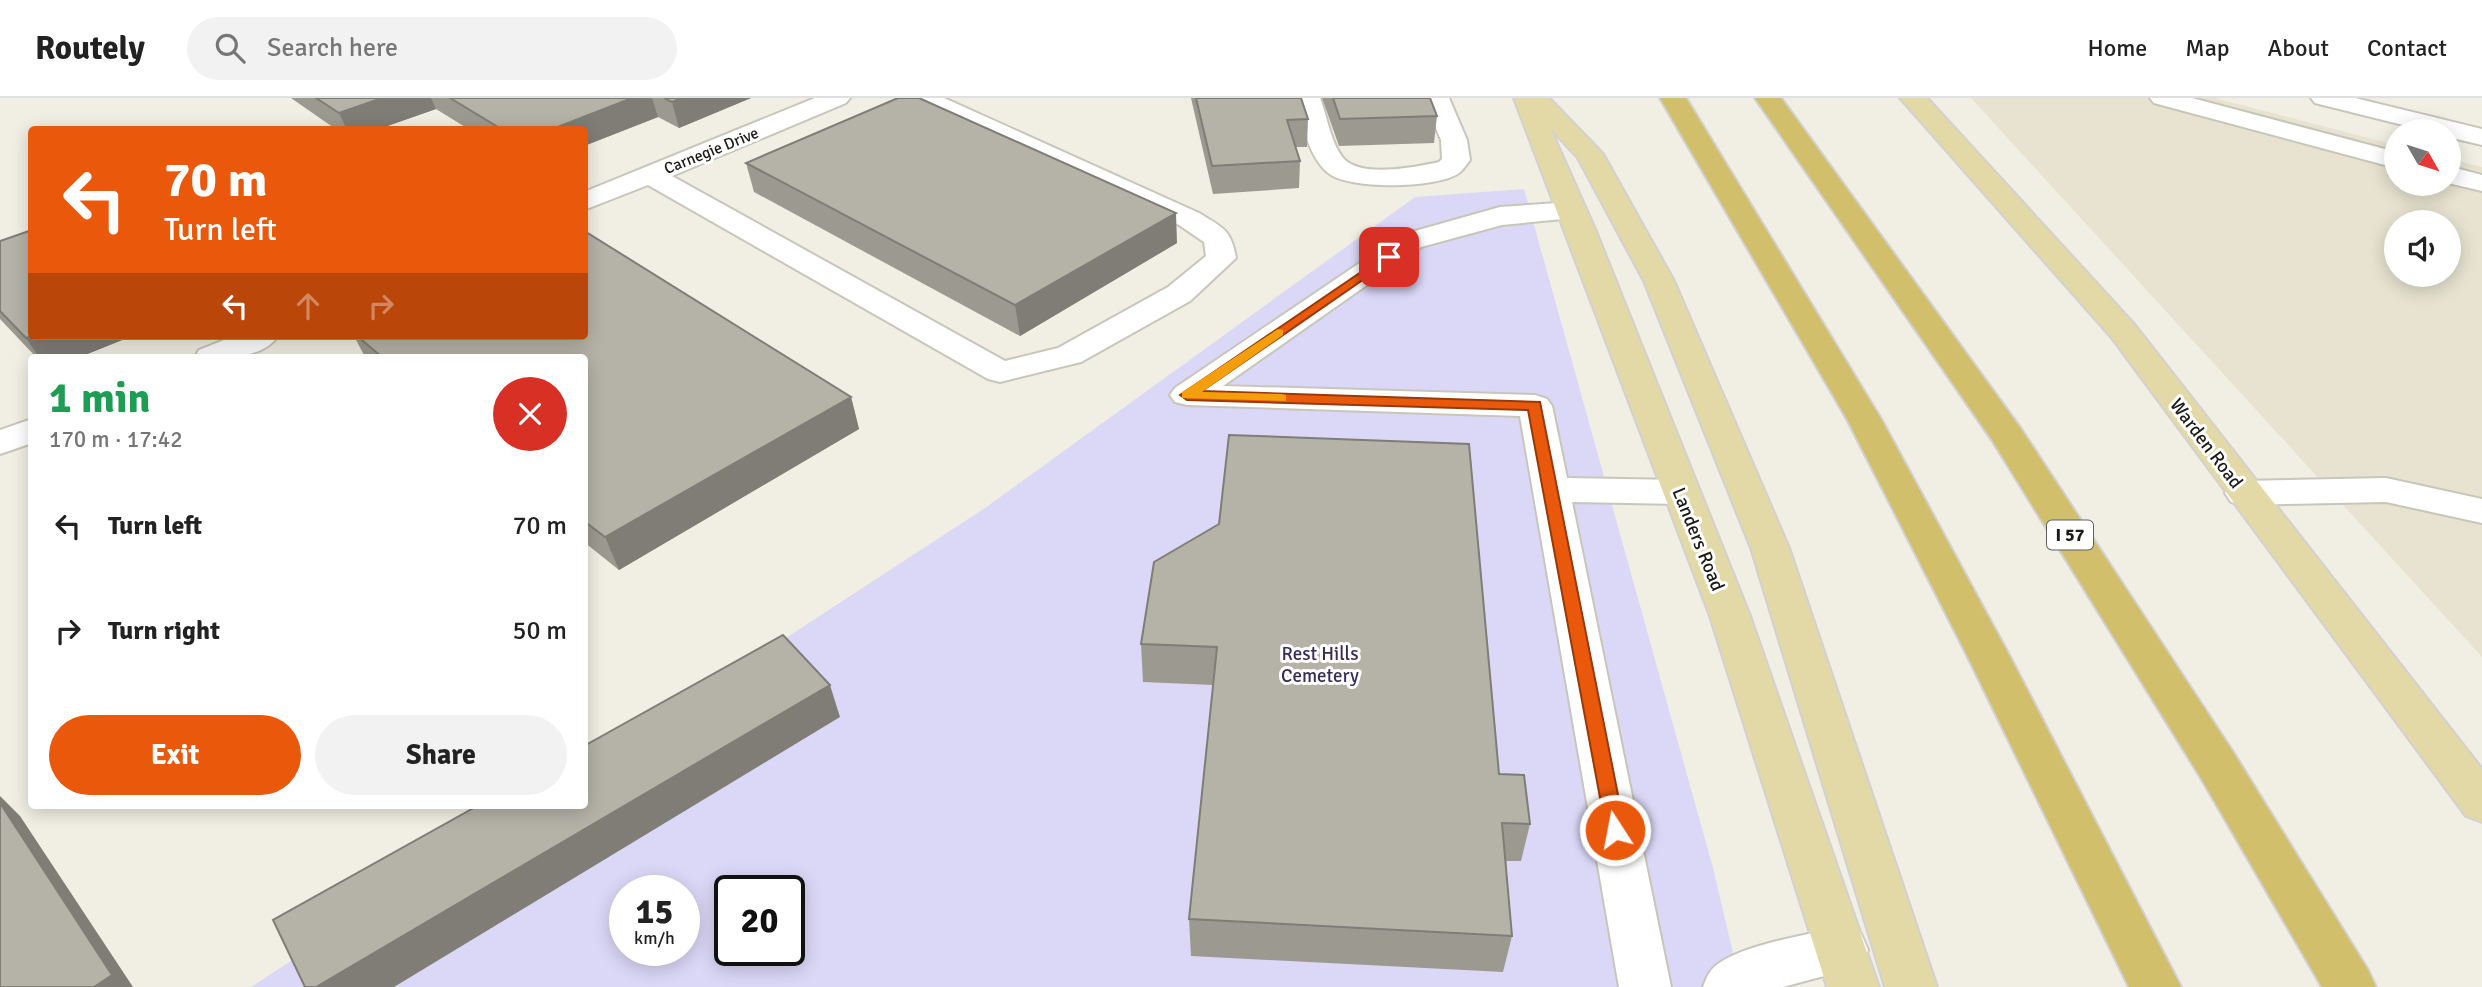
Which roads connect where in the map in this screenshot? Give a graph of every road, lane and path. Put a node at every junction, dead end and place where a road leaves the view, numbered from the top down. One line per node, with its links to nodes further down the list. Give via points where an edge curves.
1 (837, 98): 14 (street, Carnegie Drive)
2 (923, 98): 14 (street, via 1189,219 1218,238 1221,258 1179,294 1069,355 1000,372)
3 (1307, 98): 4 (street, via 1332,163 1360,178 1449,168 1456,160 1454,140)
4 (1436, 98)
5 (1524, 98): 18 (main road, Landers Road)
6 (1535, 98): 31 (main road, via 1590,154 1659,281 1770,548)
7 (1673, 98): 32 (highway, via 1864,419)
8 (1768, 98): 33 (highway, I 57, via 2008,437 2217,765)
9 (1913, 98): 25 (main road, Warden Road, via 2123,331)
10 (2163, 98): 13 (street)
11 (2324, 98): 12 (street)
12 (2482, 137)
13 (2384, 157)
14 (650, 175): 17 (street, Carnegie Drive)
15 (2461, 177): 16 (street)
16 (2482, 183)
17 (588, 200)
18 (1573, 212): 23 (street, via 1500,216 1411,241 1187,395 1535,405); 24 (main road, Landers Road)
19 (252, 340): 20 (street)
20 (218, 354)
21 (28, 432): 22 (street)
22 (0, 443)
23 (1551, 490): 24 (street); 29 (street)
24 (1680, 492): 28 (main road, Landers Road, via 1730,616)
25 (2244, 493): 26 (street, via 2386,490); 27 (main road, Warden Road)
26 (2482, 511)
27 (2482, 803)
28 (1848, 969): 30 (street, via 1752,971)
29 (1645, 987)
30 (1729, 987)
31 (1911, 987)
32 (2155, 987)
33 (2350, 987)

